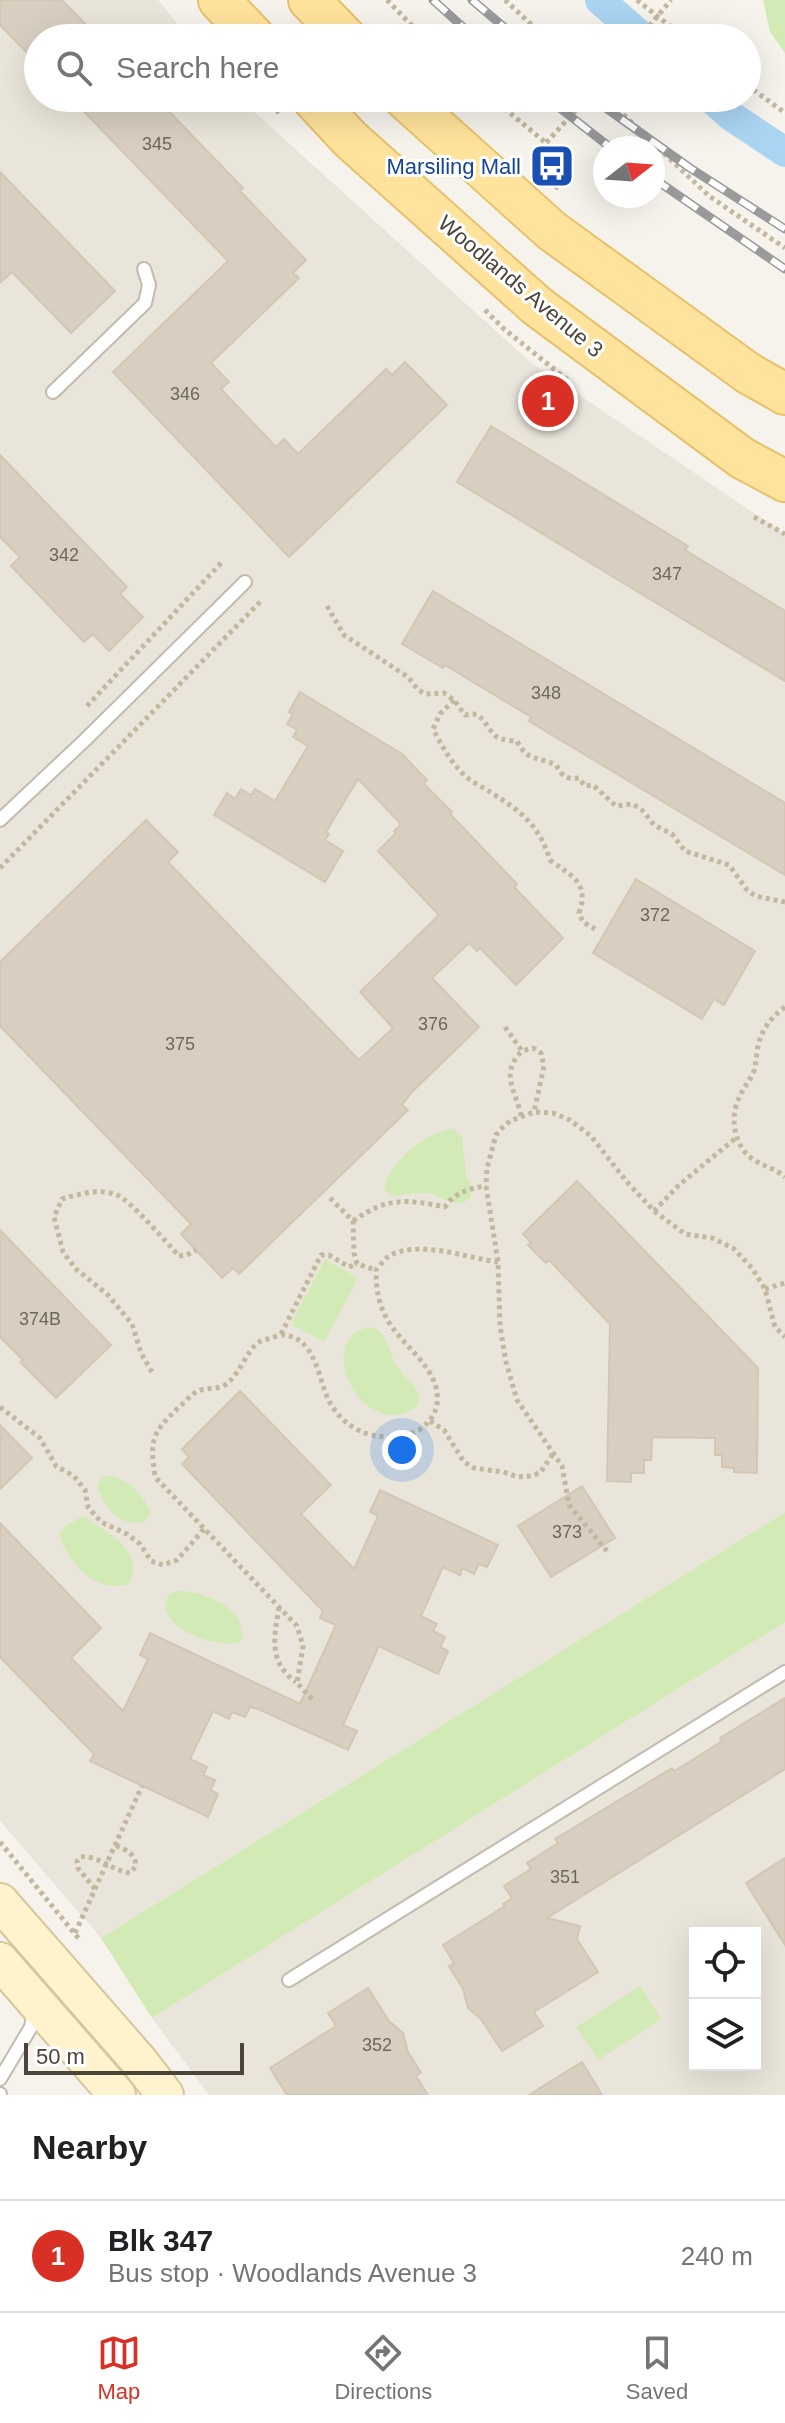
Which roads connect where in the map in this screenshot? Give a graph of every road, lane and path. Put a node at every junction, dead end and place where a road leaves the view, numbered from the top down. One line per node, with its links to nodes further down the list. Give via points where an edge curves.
1 (219, 0): 8 (main road)
2 (309, 0): 9 (main road)
3 (387, 0): 10 (path)
4 (505, 0): 11 (path)
5 (637, 0): 7 (path)
6 (669, 1): 7 (path)
7 (655, 19): 12 (path); 13 (path)
8 (242, 24)
9 (332, 24)
10 (410, 24)
11 (531, 24)
12 (651, 24)
13 (663, 24)
14 (761, 95): 20 (path)
15 (325, 112): 27 (main road, Woodlands Avenue 3, via 537,306 742,458)
16 (420, 112): 26 (main road, via 552,231 748,373)
17 (509, 112): 21 (path)
18 (574, 112): 21 (path)
19 (621, 112): 23 (path, via 709,196)
20 (785, 113)
21 (546, 143): 22 (path)
22 (566, 174)
23 (785, 248)
24 (144, 269): 25 (lane, via 149,285 145,303)
25 (53, 392)
26 (785, 394)
27 (785, 481)
28 (754, 517): 29 (path)
29 (785, 534)
30 (223, 561): 35 (path)
31 (245, 582): 36 (lane)
32 (262, 600): 37 (path)
33 (327, 606): 34 (path, via 344,635 408,677 418,690 444,693)
34 (454, 700): 38 (path, via 465,715 477,714 501,741 517,741 531,758 556,765 563,777 593,785 616,806 633,804 685,851 729,865 755,896); 39 (path, via 433,729 448,757 467,777 530,821 550,860 580,884 579,913)
35 (79, 714)
36 (0, 820)
37 (0, 868)
38 (785, 902)
39 (595, 929)
40 (785, 1007): 45 (path, via 761,1033 756,1065 738,1098)
41 (505, 1027): 42 (path)
42 (522, 1051): 43 (path, via 533,1048 541,1053 544,1066); 44 (path, via 509,1071)
43 (534, 1112): 44 (path); 49 (path, via 570,1120 591,1136)
44 (521, 1116): 47 (path, via 496,1135)
45 (737, 1137): 46 (path, via 758,1163); 49 (path)
46 (785, 1177)
47 (486, 1186): 50 (path, via 465,1190 445,1207 413,1200 388,1203); 52 (path)
48 (330, 1198): 50 (path)
49 (654, 1211): 56 (path, via 685,1234 733,1248)
50 (353, 1221): 53 (path)
51 (196, 1250): 59 (path, via 179,1256 120,1196 105,1192 62,1199 54,1217 63,1252 132,1324)
52 (498, 1262): 54 (path, via 407,1250 388,1256); 62 (path, via 506,1362 517,1400)
53 (357, 1264): 54 (path); 57 (path, via 349,1267 321,1255)
54 (376, 1270): 61 (path, via 386,1319 429,1371 435,1386 437,1404)
55 (784, 1285): 56 (path)
56 (765, 1289): 58 (path, via 775,1327)
57 (281, 1334): 61 (path, via 311,1353 341,1419 364,1434 392,1438 414,1433); 63 (path, via 258,1343 224,1386 197,1390 157,1428 151,1450 155,1477)
58 (785, 1337)
59 (152, 1372)
60 (0, 1407): 63 (path, via 40,1438 56,1466 74,1476 101,1522 140,1544 151,1561 163,1565 177,1560)
61 (430, 1421): 62 (path, via 444,1430 464,1462 474,1468 530,1476 540,1473)
62 (553, 1454): 64 (path, via 562,1466 569,1505)
63 (204, 1529): 65 (path)
64 (607, 1551)
65 (279, 1607): 67 (path, via 297,1626 303,1646); 67 (path, via 277,1660)
66 (785, 1672): 76 (lane)
67 (297, 1683): 68 (path)
68 (312, 1699)
69 (142, 1786): 71 (path)
70 (0, 1842): 73 (path, via 75,1933)
71 (115, 1845): 72 (path); 72 (path, via 131,1853 136,1866 130,1873)
72 (106, 1864): 73 (path); 73 (path, via 89,1856 77,1861)
73 (95, 1890)
74 (0, 1902): 80 (main road)
75 (0, 1961): 77 (main road)
76 (289, 1980)
77 (35, 2001): 78 (lane, via 31,2027); 79 (main road)
78 (0, 2079)
79 (117, 2095)
80 (165, 2095)

